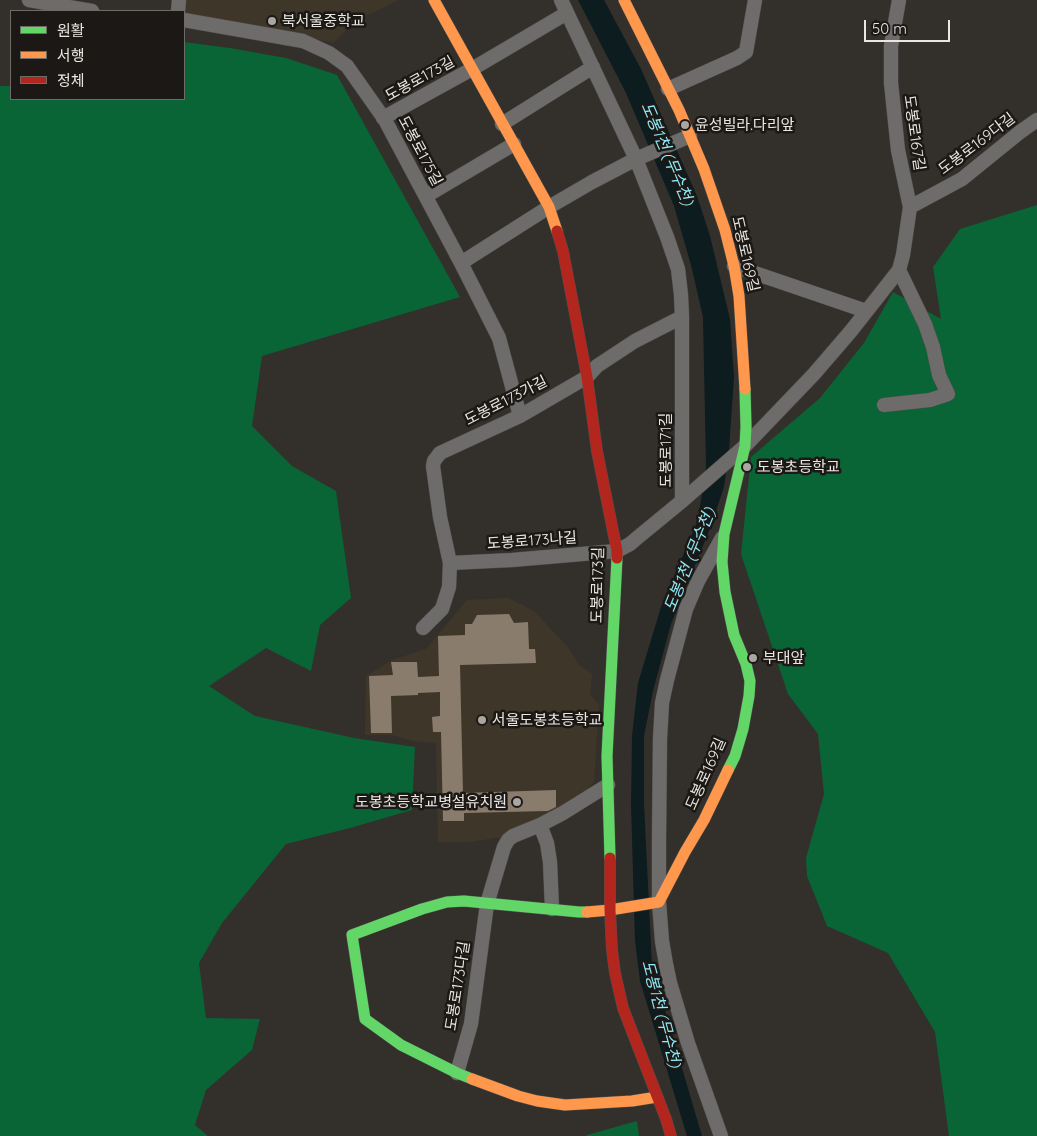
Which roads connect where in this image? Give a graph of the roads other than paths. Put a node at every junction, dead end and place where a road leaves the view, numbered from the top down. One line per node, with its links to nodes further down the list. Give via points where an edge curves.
1 (28, 0): 7 (street)
2 (434, 0): 10 (street, 도봉로173길)
3 (624, 0): 11 (street, 도봉로169길)
4 (755, 0): 11 (street, via 746,52)
5 (899, 0): 20 (street, 도봉로167길, via 891,46 891,83 898,150)
6 (564, 6): 9 (street, 도봉로171길); 10 (street, 도봉로171길)
7 (86, 10)
8 (185, 20): 12 (street, 도봉로175길, via 303,41 329,52 347,66)
9 (593, 67): 14 (street); 17 (street, 도봉로171길)
10 (472, 69): 12 (street, 도봉로173길); 14 (street, 도봉로173길)
11 (668, 89): 15 (street, 도봉로169길)
12 (383, 118): 18 (street, 도봉로175길)
13 (1037, 120): 20 (street, 도봉로169다길, via 962,179)
14 (502, 124): 16 (street, 도봉로173길)
15 (688, 137): 17 (street); 22 (street, 도봉로169길, via 716,201)
16 (514, 144): 18 (street); 19 (street, 도봉로173길)
17 (638, 158): 19 (street); 25 (street, 도봉로171길, via 674,256)
18 (426, 196): 21 (street, 도봉로175길)
19 (550, 207): 21 (street); 26 (street, 도봉로173길, via 563,251)
20 (910, 207): 23 (street, 도봉로167길)
21 (461, 262): 28 (street, 도봉로175길, via 499,338)
22 (734, 266): 24 (street); 29 (street, 도봉로169길, via 742,332 746,426)
23 (898, 270): 24 (street, 도봉로167길); 27 (street, via 925,324 948,394 930,400)
24 (866, 311): 29 (street, 도봉로167길, via 814,374)
25 (682, 317): 26 (street, via 635,341 597,366); 30 (street, 도봉로171길)
26 (587, 377): 28 (street, 도봉로173가길); 32 (street, 도봉로173길, via 597,451)
27 (884, 405)
28 (520, 416): 33 (street, 도봉로173가길, via 440,453 434,461 440,517)
29 (742, 448): 30 (street, 도봉로167길); 31 (street, 도봉로169길)
30 (687, 497): 32 (street, 도봉로171길, via 638,538)
31 (724, 534): 37 (street, 도봉로169길, via 686,609 662,703); 37 (street, 도봉로169길, via 725,592 734,636 746,664 749,696 735,756 704,820)
32 (617, 551): 33 (street, 도봉로173나길); 35 (street, 도봉로173길)
33 (450, 563): 34 (street, via 446,600)
34 (423, 628)
35 (608, 785): 36 (street, 도봉로173다길); 40 (street, 도봉로173길)
36 (540, 825): 38 (street, 도봉로173다길, via 508,840); 39 (street, via 550,862)
37 (657, 903): 40 (street); 44 (street, 도봉로169길, via 670,983)
38 (488, 904): 39 (street); 41 (street, 도봉로173다길, via 471,1024); 41 (street, via 464,901 435,904 352,936 365,1019 401,1045)
39 (552, 910): 40 (street)
40 (613, 910): 42 (street, 도봉로173길, via 612,950 623,1008)
41 (457, 1073): 42 (street, via 518,1096 552,1104 579,1105)
42 (657, 1097): 43 (street, 도봉로173길)
43 (671, 1136)
44 (720, 1136)

